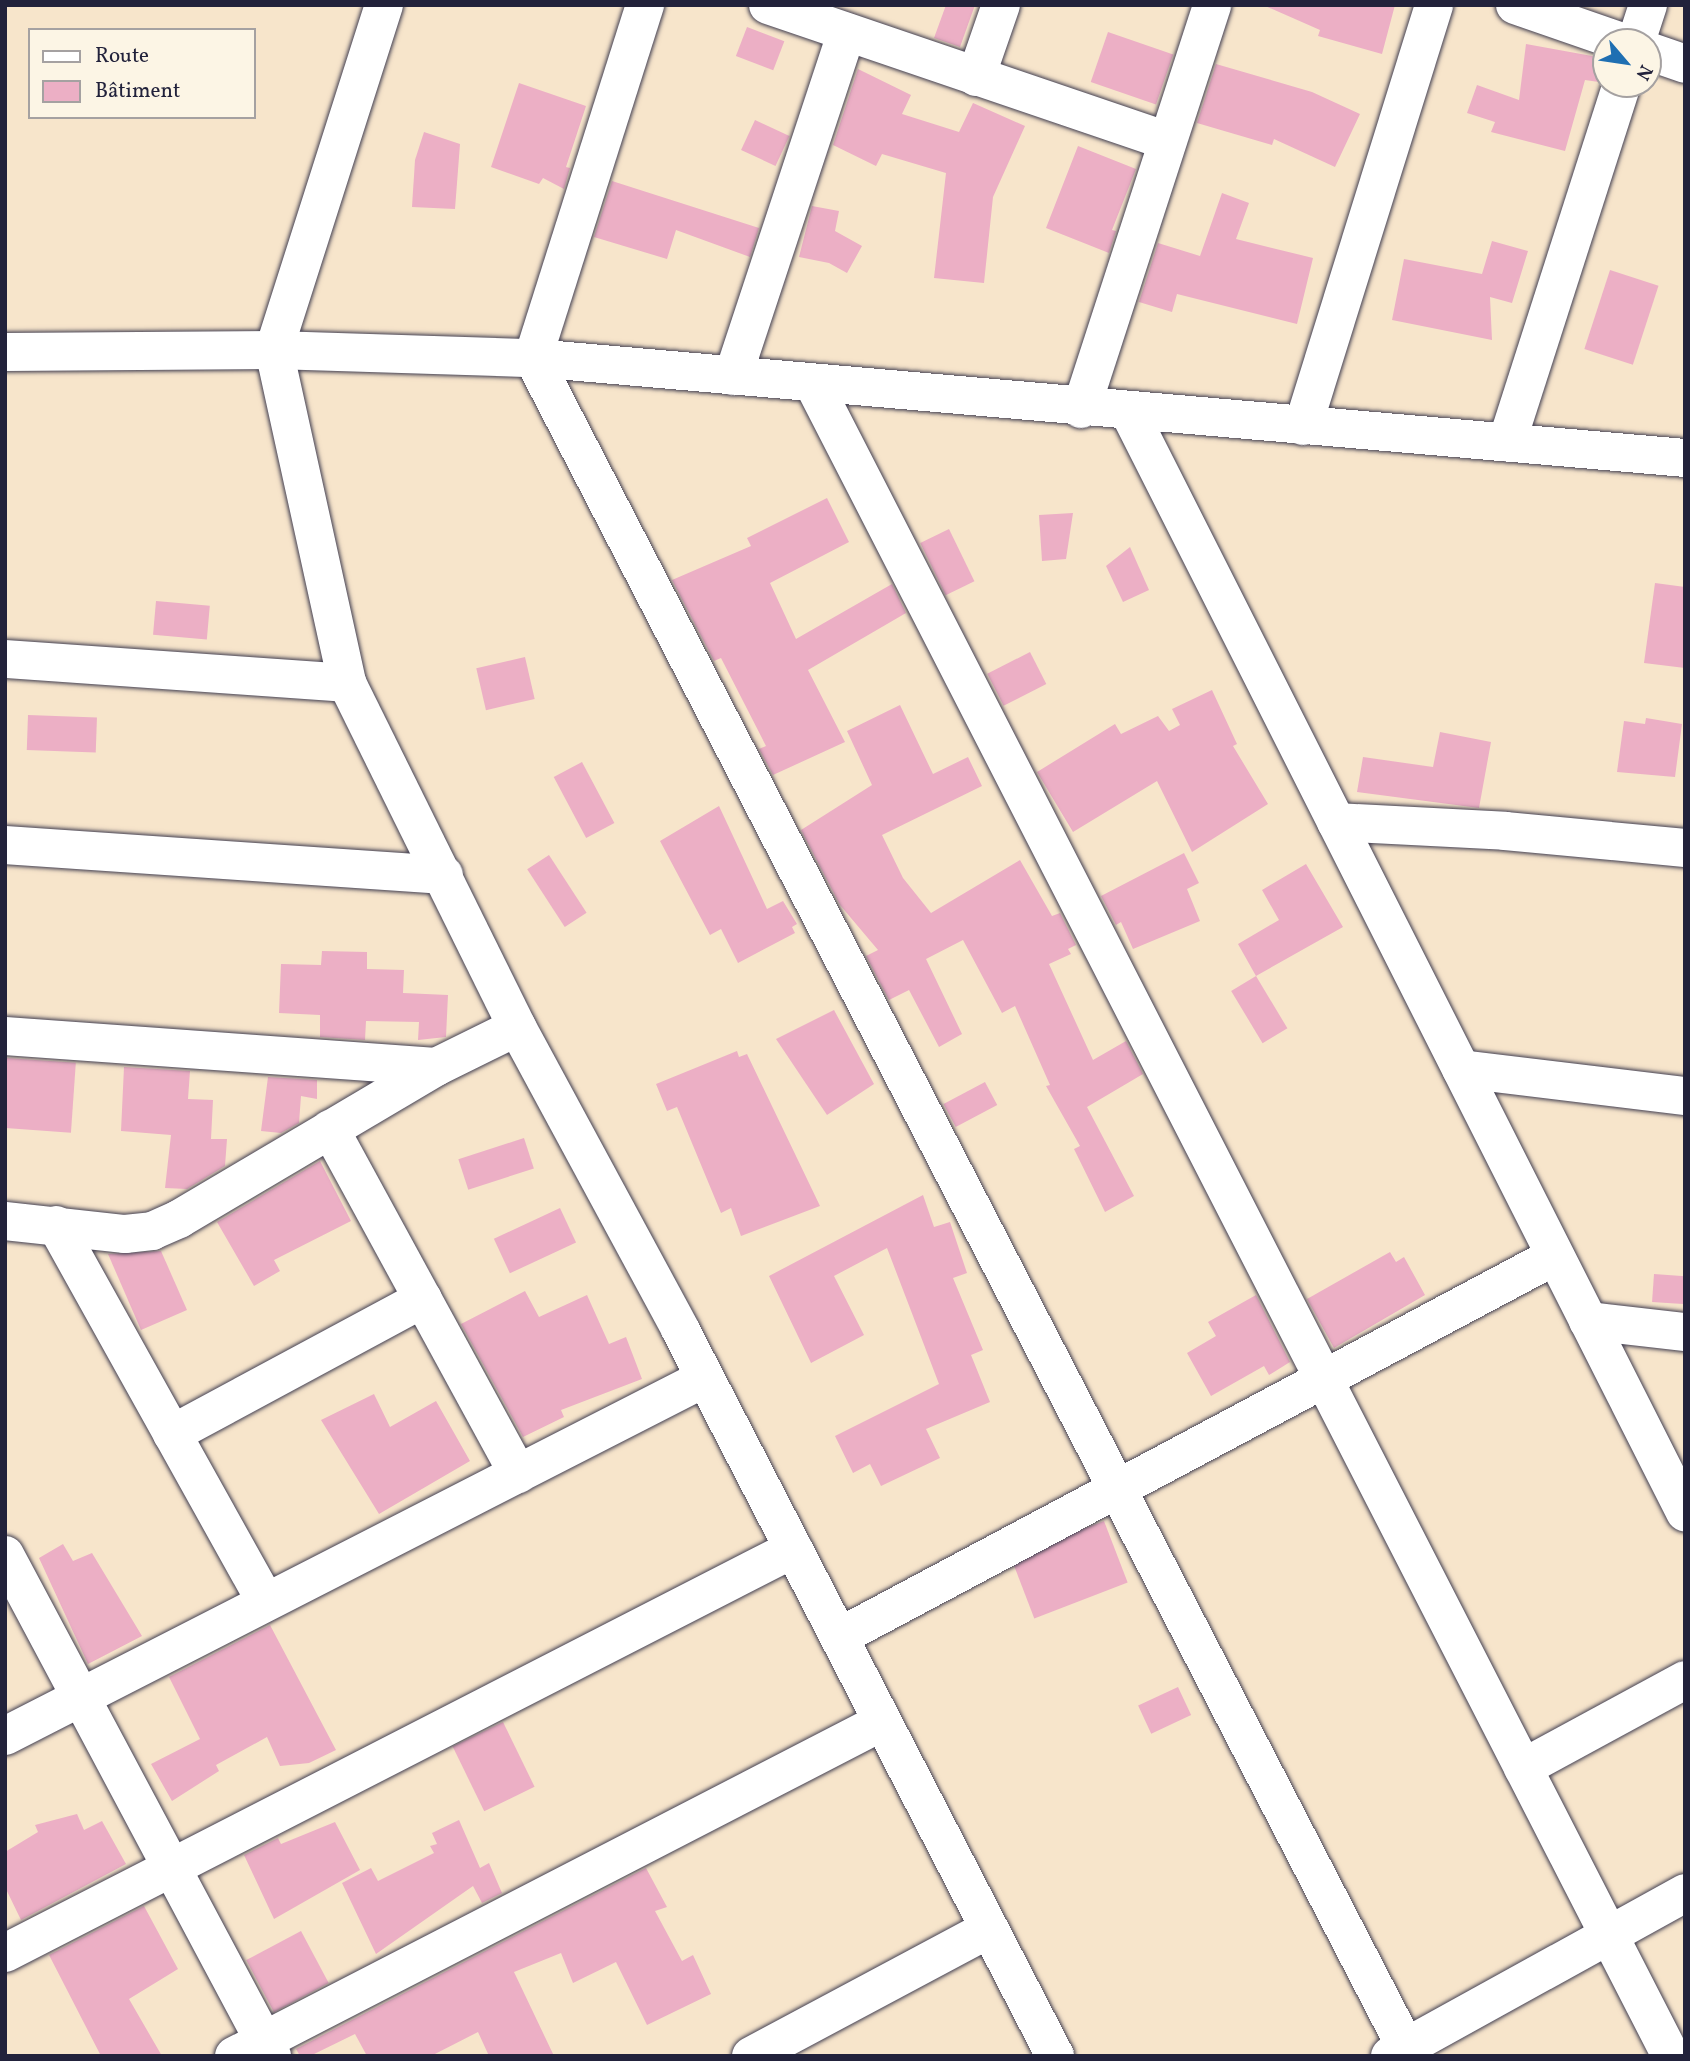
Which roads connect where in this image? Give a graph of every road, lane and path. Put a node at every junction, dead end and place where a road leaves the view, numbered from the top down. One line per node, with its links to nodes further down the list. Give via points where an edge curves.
1 (384, 5): 17 (street)
2 (645, 5): 19 (street)
3 (768, 5): 10 (street)
4 (1001, 5): 14 (street)
5 (1212, 5): 16 (street)
6 (1434, 5): 24 (street)
7 (1515, 5): 11 (street)
8 (1648, 5): 9 (street)
9 (1641, 28)
10 (848, 32): 14 (street); 20 (street)
11 (1592, 32)
12 (1662, 56): 13 (street)
13 (1685, 64)
14 (976, 77): 16 (street)
15 (1618, 98): 25 (street)
16 (1168, 141): 22 (street)
17 (274, 350): 18 (street); 19 (street); 28 (street)
18 (5, 352)
19 (533, 358): 20 (street); 49 (street)
20 (733, 376): 21 (street)
21 (814, 385): 22 (street); 46 (street)
22 (1081, 409): 23 (street)
23 (1129, 412): 24 (street); 29 (street)
24 (1303, 426): 25 (street)
25 (1507, 442): 26 (street)
26 (1685, 458)
27 (5, 659): 28 (street)
28 (347, 683): 32 (street)
29 (1336, 822): 31 (street, via 1505,831); 36 (street)
30 (5, 845): 32 (street)
31 (1685, 848)
32 (444, 875): 33 (street)
33 (517, 1027): 35 (street); 45 (street)
34 (5, 1036): 35 (street)
35 (436, 1067): 38 (street)
36 (1461, 1069): 37 (street); 41 (street)
37 (1685, 1096)
38 (330, 1129): 40 (street, via 152,1231 125,1234); 42 (street)
39 (5, 1221): 40 (street)
40 (56, 1225): 47 (street)
41 (1555, 1256): 43 (street); 46 (street)
42 (423, 1299): 47 (street); 48 (street)
43 (1588, 1321): 44 (street); 50 (street)
44 (1685, 1332)
45 (705, 1378): 48 (street); 51 (street)
46 (1324, 1379): 49 (street); 59 (street)
47 (172, 1434): 53 (street)
48 (517, 1474): 53 (street)
49 (1117, 1489): 54 (street); 66 (street)
50 (1685, 1513)
51 (793, 1549): 54 (street); 60 (street)
52 (5, 1555): 56 (street)
53 (265, 1600): 56 (street)
54 (839, 1637): 57 (street)
55 (1685, 1680): 59 (street)
56 (80, 1696): 58 (street); 60 (street)
57 (882, 1722): 62 (street); 65 (street)
58 (5, 1737)
59 (1523, 1768): 63 (street)
60 (171, 1868): 64 (street); 65 (street)
61 (1685, 1893): 63 (street)
62 (989, 1929): 67 (street); 68 (street)
63 (1609, 1935): 66 (street); 69 (street)
64 (5, 1952)
65 (256, 2051)
66 (1402, 2053)
67 (751, 2056)
68 (1055, 2056)
69 (1671, 2056)

